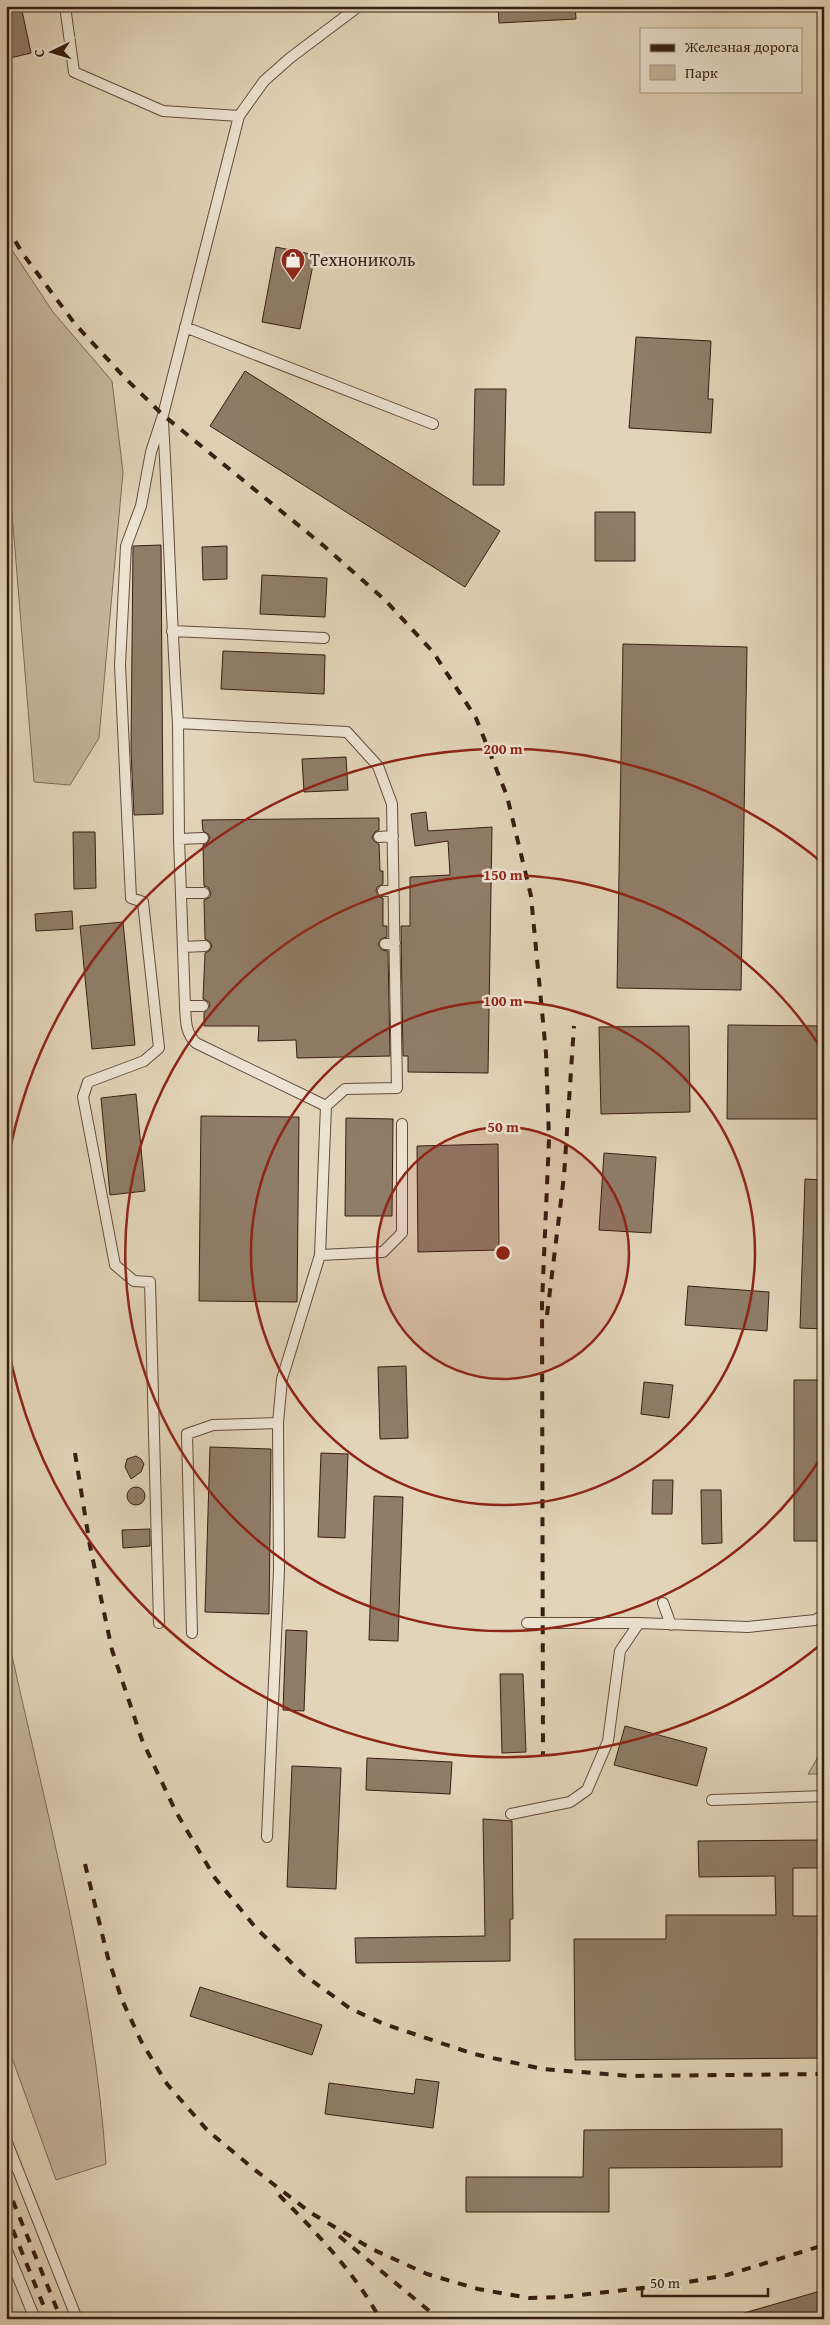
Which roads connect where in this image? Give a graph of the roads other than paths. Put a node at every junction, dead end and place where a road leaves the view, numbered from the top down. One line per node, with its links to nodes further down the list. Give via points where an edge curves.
1 (65, 6): 3 (lane, via 74,72 164,111)
2 (359, 6): 3 (lane, via 290,58 264,82)
3 (239, 116): 4 (lane)
4 (185, 327): 5 (lane); 6 (lane)
5 (163, 415): 7 (lane); 26 (lane, via 151,452 141,506 126,546 120,665 131,898 143,902 159,1048 144,1061 88,1082 83,1097 115,1265 134,1281 150,1282)
6 (434, 424)
7 (172, 631): 8 (lane); 9 (lane)
8 (324, 638)
9 (178, 722): 10 (lane, via 347,732 378,766 392,804); 13 (lane)
10 (393, 836): 11 (lane); 20 (lane, via 389,891 397,1088 345,1089)
11 (379, 837)
12 (203, 838): 13 (lane)
13 (179, 839): 14 (lane)
14 (181, 893): 15 (lane); 17 (lane)
15 (204, 893)
16 (205, 946): 17 (lane)
17 (183, 947): 18 (lane)
18 (185, 1006): 19 (lane); 20 (lane, via 186,1027 196,1043)
19 (203, 1006)
20 (326, 1106): 22 (lane)
21 (402, 1124): 22 (lane, via 402,1233 383,1252)
22 (320, 1255): 23 (lane, via 282,1379)
23 (278, 1423): 30 (lane, via 213,1425 187,1434); 34 (lane, via 279,1570)
24 (663, 1603): 29 (lane)
25 (824, 1615): 29 (lane, via 815,1620 748,1627)
26 (159, 1623)
27 (527, 1623): 28 (lane)
28 (640, 1623): 29 (lane); 33 (lane, via 620,1651 608,1741 587,1790 570,1802)
29 (671, 1624)
30 (192, 1633)
31 (824, 1796): 32 (lane)
32 (712, 1800)
33 (512, 1814)
34 (267, 1837)
35 (6, 2140): 38 (lane)
36 (6, 2248): 37 (lane)
37 (35, 2319)
38 (77, 2319)

